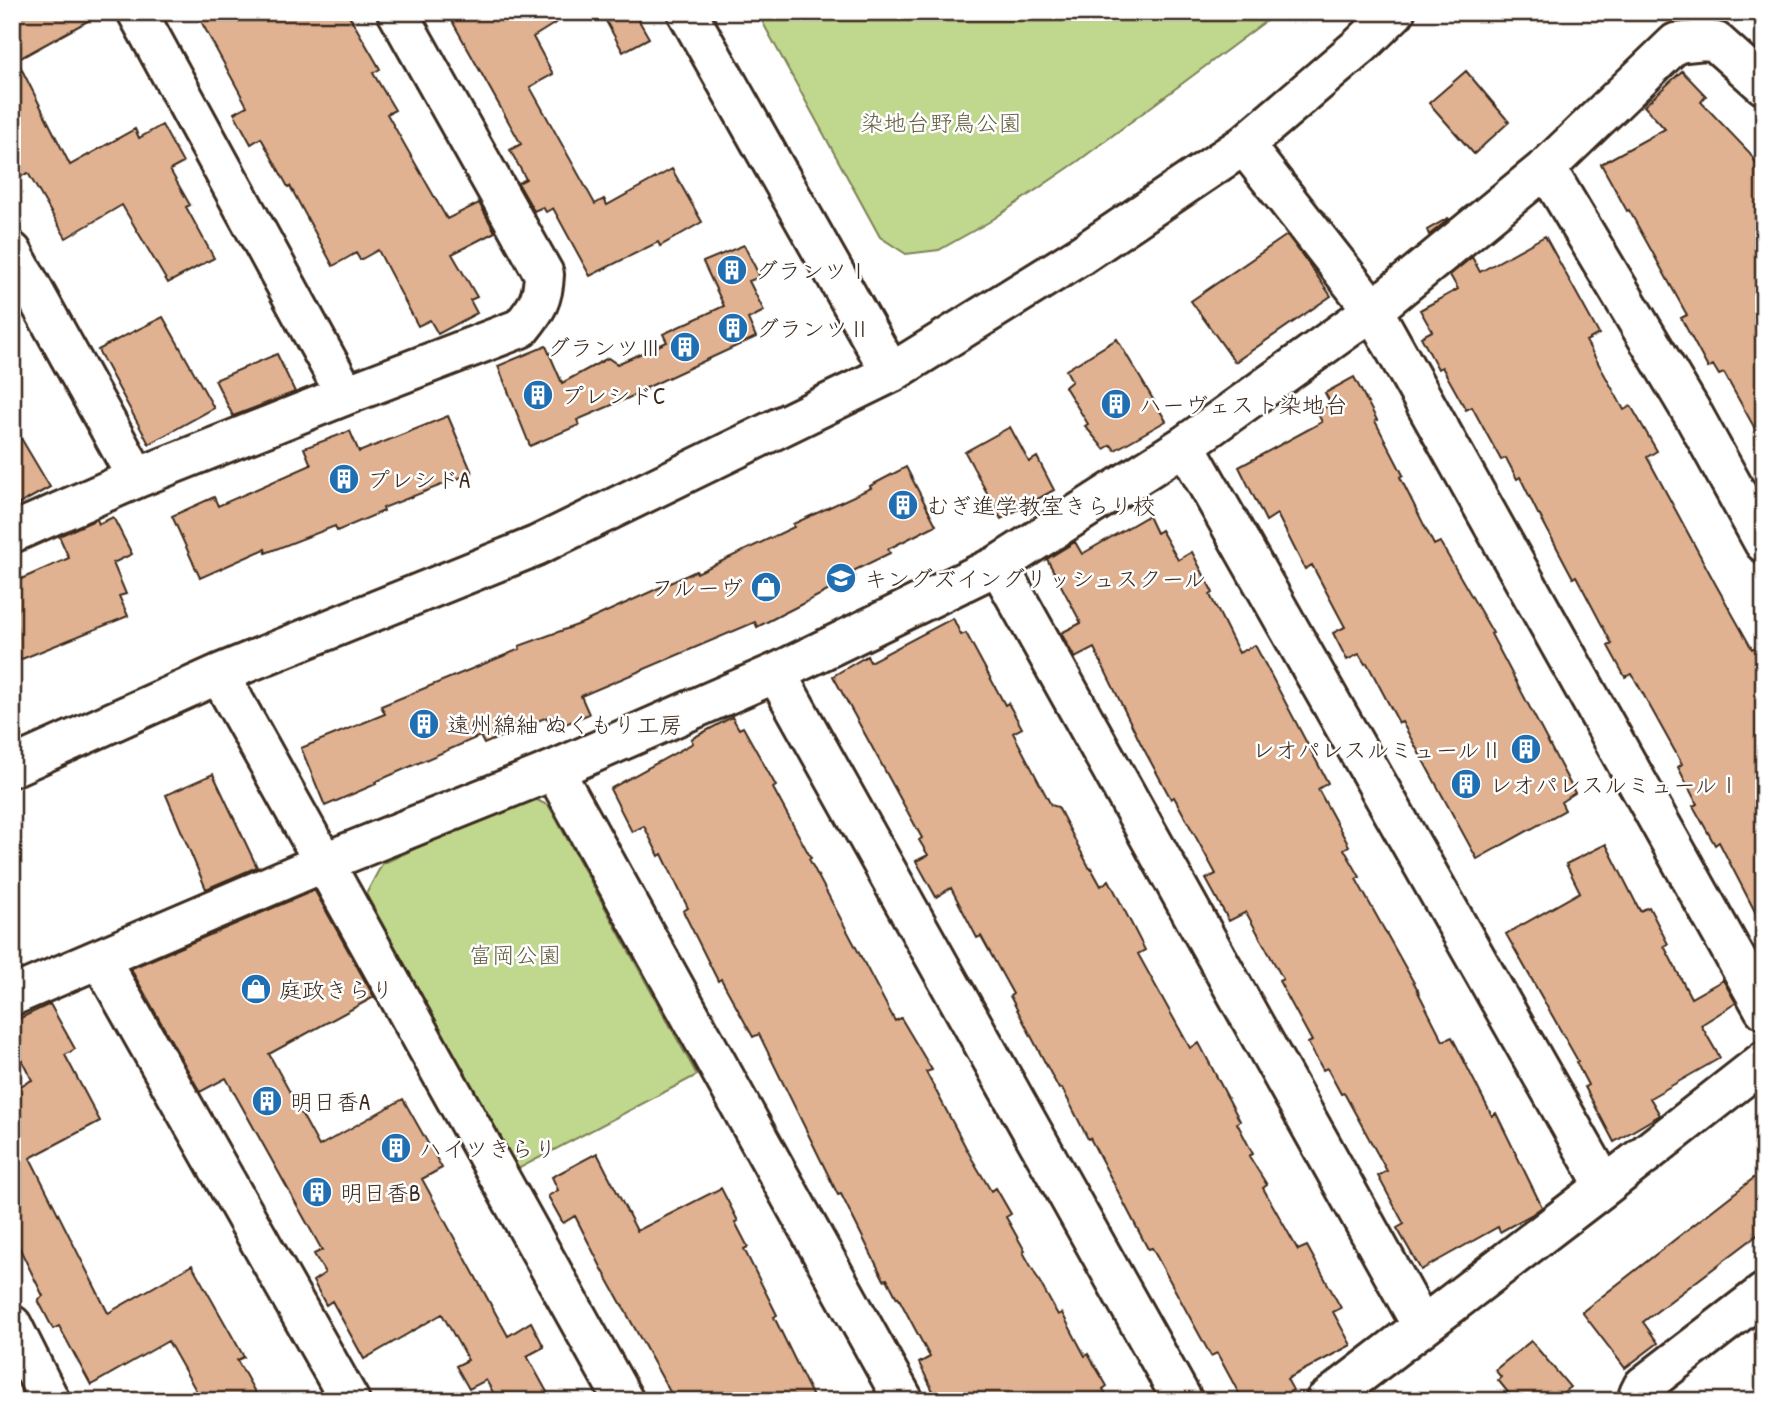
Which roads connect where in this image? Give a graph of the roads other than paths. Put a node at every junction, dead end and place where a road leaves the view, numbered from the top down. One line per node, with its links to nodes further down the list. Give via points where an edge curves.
1 (137, 12): 11 (street)
2 (397, 12): 11 (street, via 544,274 543,292 521,328)
3 (687, 12): 10 (street)
4 (1395, 12): 6 (street)
5 (1764, 85): 7 (street, via 1716,43 1675,43)
6 (1244, 145): 9 (street); 10 (street, via 1081,255)
7 (1546, 168): 9 (street); 15 (street)
8 (12, 252): 13 (street)
9 (1373, 310): 12 (street); 24 (street)
10 (891, 373): 18 (street, via 536,546)
11 (346, 395): 13 (street)
12 (1185, 445): 16 (street); 26 (street)
13 (137, 478): 14 (street)
14 (12, 533)
15 (1764, 543)
16 (998, 565): 17 (street); 29 (street)
17 (776, 673): 20 (street); 34 (street)
18 (219, 674): 19 (street); 21 (street)
19 (12, 767)
20 (554, 770): 21 (street); 33 (street)
21 (325, 862): 22 (street); 32 (street)
22 (100, 959): 23 (street); 31 (street)
23 (12, 996)
24 (1764, 1009)
25 (1764, 1061): 26 (street)
26 (1605, 1186): 29 (street)
27 (1764, 1293): 36 (street, via 1643,1386)
28 (12, 1325): 30 (street)
29 (1422, 1326): 35 (street)
30 (50, 1401)
31 (350, 1401)
32 (624, 1401)
33 (904, 1401)
34 (1182, 1401)
35 (1325, 1401)
36 (1639, 1401)

